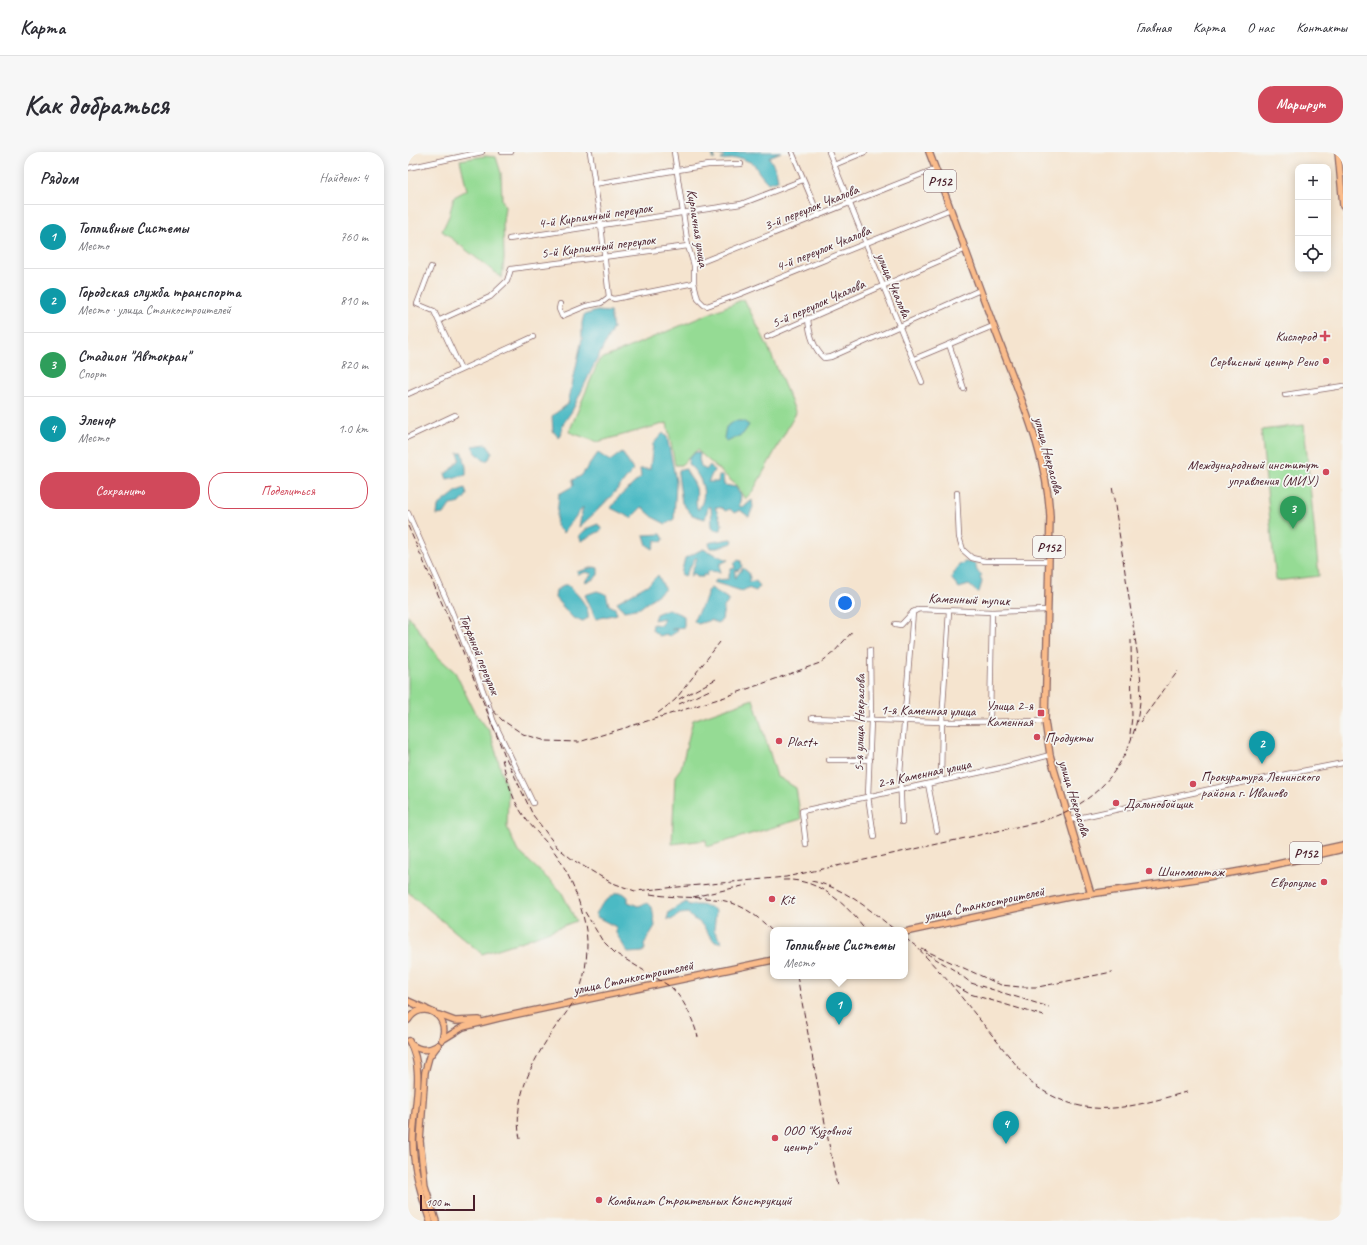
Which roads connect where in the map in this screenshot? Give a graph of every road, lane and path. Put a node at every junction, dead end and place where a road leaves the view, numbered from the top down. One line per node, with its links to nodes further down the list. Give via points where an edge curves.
1 (482, 152): 13 (street)
2 (502, 152): 3 (street)
3 (511, 152)
4 (590, 152): 18 (street)
5 (674, 152): 14 (street, Кирпичная улица)
6 (792, 152): 17 (street)
7 (829, 152): 12 (street, улица Чкалова)
8 (864, 152): 12 (street)
9 (930, 152): 15 (main road, улица Некрасова / Р152)
10 (1339, 152): 16 (main road); 20 (main road)
11 (741, 164): 14 (street)
12 (834, 165): 19 (street, улица Чкалова)
13 (408, 168)
14 (678, 169): 18 (street); 22 (street, Кирпичная улица)
15 (935, 169): 19 (street, 3-й переулок Чкалова); 21 (main road, улица Некрасова / Р152)
16 (1343, 176)
17 (803, 180): 22 (street, 4-й Кирпичный переулок, via 741,204); 23 (street)
18 (594, 184): 24 (street)
19 (850, 203): 23 (street, 3-й переулок Чкалова); 26 (street, улица Чкалова)
20 (1343, 206)
21 (951, 209): 26 (street, 4-й переулок Чкалова); 28 (main road, улица Некрасова / Р152)
22 (684, 213): 24 (street, 4-й Кирпичный переулок); 27 (street, Кирпичная улица)
23 (819, 216): 30 (street, 3-й переулок Чкалова)
24 (601, 225): 25 (street, 4-й Кирпичный переулок); 29 (street)
25 (509, 239)
26 (866, 243): 33 (street, улица Чкалова); 37 (street, 4-й переулок Чкалова, via 740,294 708,306)
27 (688, 246): 29 (street, 5-й Кирпичный переулок); 30 (street, Кирпичная улица)
28 (966, 249): 33 (street, 5-й переулок Чкалова); 34 (main road, улица Некрасова / Р152)
29 (605, 256): 35 (street); 39 (street, 5-й Кирпичный переулок, via 510,270 507,281 490,298)
30 (694, 265): 32 (street, Кирпичная улица)
31 (431, 267): 39 (street, via 417,304 434,310)
32 (694, 283): 35 (street, via 614,299); 37 (street, Кирпичная улица, via 698,299)
33 (883, 286): 38 (street, 5-й переулок Чкалова); 40 (street, улица Чкалова)
34 (980, 290): 40 (street); 41 (main road, улица Некрасова / Р152)
35 (609, 297): 36 (street, via 601,303 562,316)
36 (560, 304)
37 (704, 305)
38 (808, 318): 40 (street, via 809,330 819,353 824,358); 43 (street, 5-й переулок Чкалова)
39 (440, 320): 46 (street)
40 (899, 325): 45 (street, улица Чкалова)
41 (994, 326): 44 (street); 56 (main road, улица Некрасова / Р152, via 1038,448 1050,517)
42 (533, 337): 46 (street)
43 (767, 337)
44 (949, 344): 45 (street); 49 (street)
45 (914, 359): 47 (street, улица Чкалова)
46 (461, 369): 50 (street)
47 (922, 382)
48 (1343, 386): 51 (street)
49 (964, 389)
50 (408, 394)
51 (1285, 395)
52 (455, 415): 53 (street)
53 (408, 437)
54 (957, 493): 56 (street, via 959,537 963,550 972,558 985,561)
55 (408, 513): 77 (street, Торфяной переулок, via 452,612 490,706 493,720)
56 (1048, 561): 57 (main road, улица Некрасова / Р152)
57 (1047, 610): 60 (street, Каменный тупик); 66 (main road, улица Некрасова / Р152)
58 (949, 611): 59 (street, Каменный тупик, via 919,609); 60 (street, Каменный тупик); 67 (street)
59 (913, 612): 61 (street, Каменный тупик, via 901,625); 65 (street)
60 (992, 612): 68 (street)
61 (895, 624)
62 (870, 650): 64 (street, 5-я улица Некрасова)
63 (812, 718): 64 (street, 1-я Каменная улица)
64 (871, 720): 65 (street, 1-я Каменная улица); 71 (street, 5-я улица Некрасова)
65 (904, 721): 67 (street, 1-я Каменная улица); 75 (street)
66 (1045, 721): 68 (street, 1-я Каменная улица); 69 (main road, улица Некрасова / Р152)
67 (942, 722): 68 (street, 1-я Каменная улица); 73 (street)
68 (990, 722)
69 (1050, 755): 73 (street, 2-я Каменная улица); 78 (main road, улица Некрасова / Р152)
70 (829, 760): 71 (street)
71 (870, 760): 76 (street, 5-я улица Некрасова)
72 (1343, 763): 78 (street, via 1207,789)
73 (941, 782): 74 (street, 2-я Каменная улица)
74 (928, 784): 75 (street, 2-я Каменная улица); 80 (street)
75 (899, 791): 76 (street, 2-я Каменная улица); 79 (street)
76 (868, 796): 81 (street, 5-я улица Некрасова); 82 (street, 2-я Каменная улица, via 802,811)
77 (532, 803)
78 (1070, 820): 85 (main road, улица Некрасова / Р152)
79 (902, 822)
80 (937, 831)
81 (874, 837)
82 (806, 845)
83 (1343, 845): 85 (main road, улица Станкостроителей / Р152, via 1269,862)
84 (1343, 849): 85 (main road, улица Станкостроителей / Р152, via 1196,879)
85 (1090, 893): 86 (main road, улица Станкостроителей)
86 (908, 931)
87 (770, 961): 90 (main road, улица Станкостроителей)
88 (408, 1001): 89 (main road, улица Станкостроителей)
89 (432, 1011): 90 (main road, улица Станкостроителей, via 449,1019 461,1021); 91 (main road, via 418,1012); 92 (main road, via 443,1021 445,1028)
90 (499, 1018): 92 (main road, улица Станкостроителей, via 463,1027)
91 (408, 1020)
92 (442, 1040): 94 (main road, улица Станкостроителей)
93 (408, 1041): 94 (main road, via 413,1046 426,1050); 95 (main road, via 416,1058 413,1141 418,1187)
94 (438, 1045): 96 (main road, улица Станкостроителей, via 430,1057 425,1072 420,1141 425,1186)
95 (430, 1221)
96 (436, 1221)

